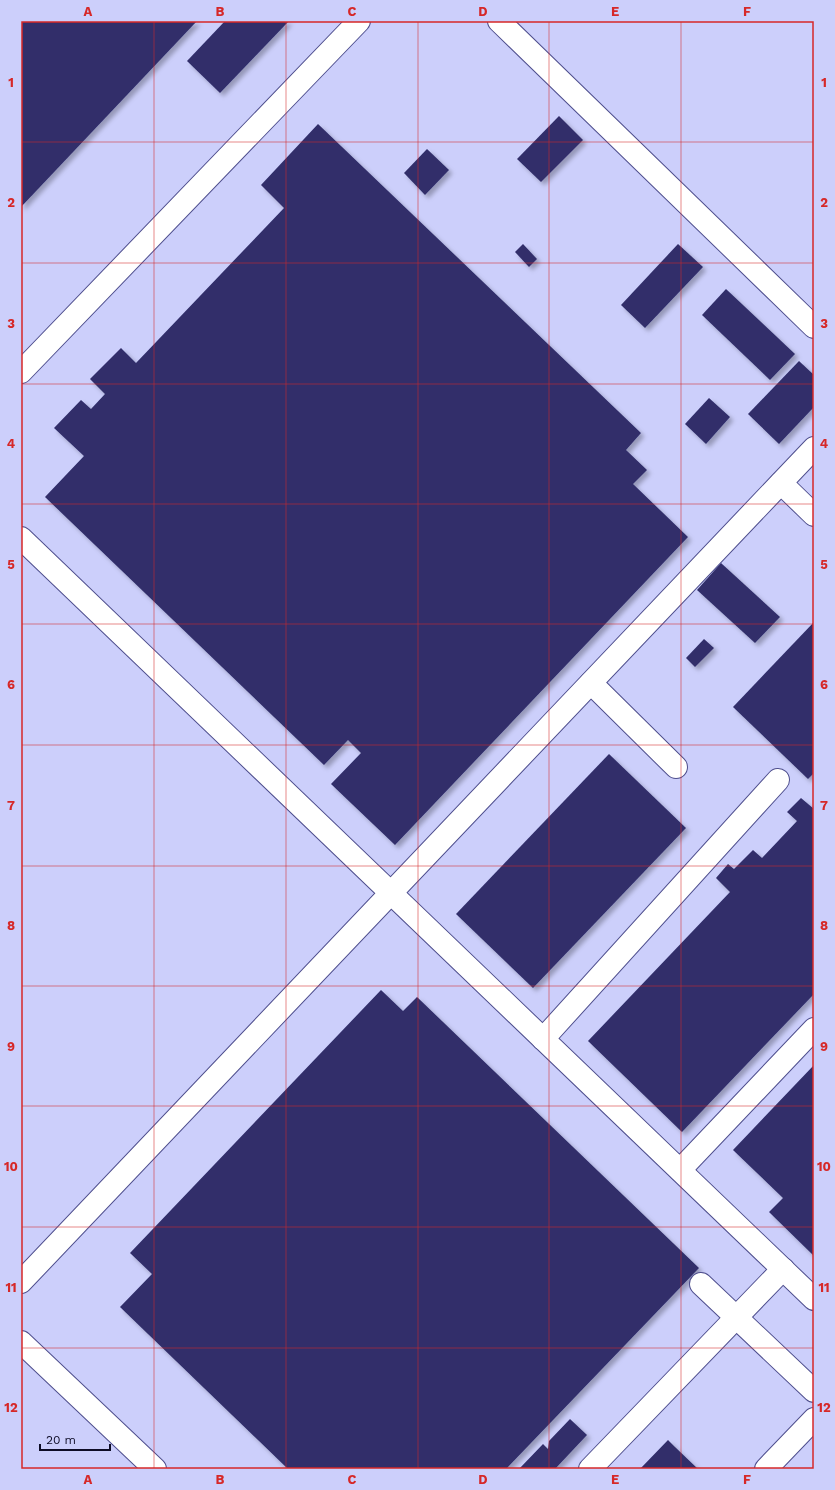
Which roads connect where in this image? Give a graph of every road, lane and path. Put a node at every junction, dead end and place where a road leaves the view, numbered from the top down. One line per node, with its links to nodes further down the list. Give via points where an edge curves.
1 (359, 21): 4 (lane)
2 (499, 21): 3 (lane)
3 (814, 327)
4 (21, 372)
5 (814, 448): 6 (lane)
6 (781, 483): 7 (lane); 9 (lane)
7 (814, 515)
8 (21, 538): 12 (lane)
9 (591, 683): 10 (lane); 12 (lane)
10 (676, 767)
11 (778, 780): 14 (lane)
12 (391, 893): 14 (lane); 17 (lane)
13 (814, 1029): 15 (lane)
14 (543, 1039): 15 (lane)
15 (680, 1170): 16 (lane)
16 (783, 1269): 19 (lane); 20 (lane)
17 (21, 1282)
18 (700, 1284): 20 (lane)
19 (814, 1298)
20 (736, 1317): 22 (lane); 25 (lane)
21 (21, 1342): 24 (lane)
22 (814, 1391)
23 (814, 1419): 26 (lane)
24 (155, 1469)
25 (590, 1469)
26 (766, 1469)

